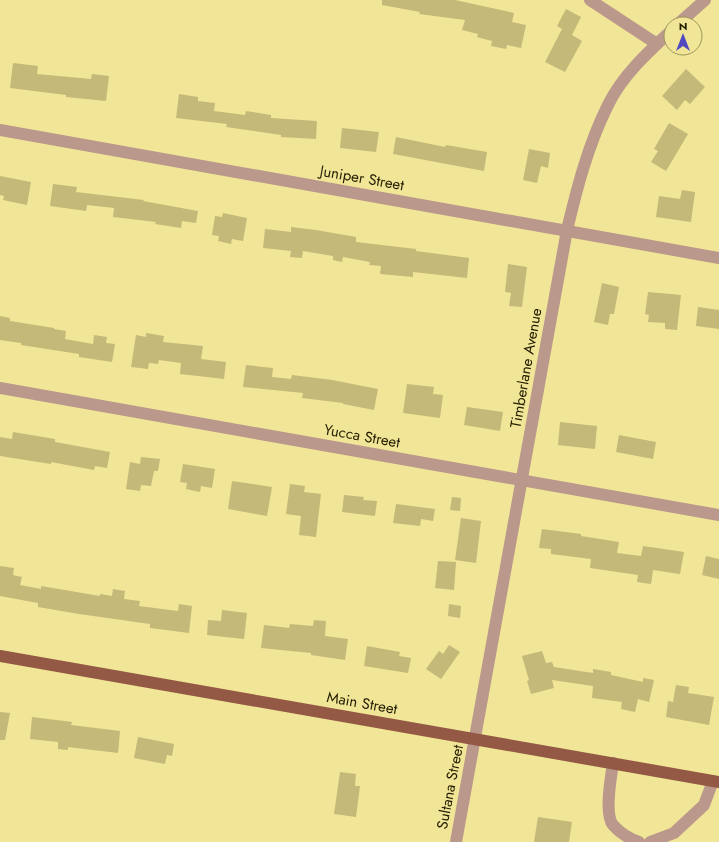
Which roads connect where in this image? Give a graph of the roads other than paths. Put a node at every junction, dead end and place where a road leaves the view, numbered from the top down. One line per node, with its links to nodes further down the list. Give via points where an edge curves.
1 (590, 0): 5 (street)
2 (704, 0): 3 (street)
3 (687, 16)
4 (663, 38): 5 (street, Timberlane Avenue)
5 (657, 44): 7 (street, Timberlane Avenue, via 628,75 608,104 580,174)
6 (0, 130): 7 (street, Juniper Street)
7 (567, 230): 8 (street, Juniper Street); 10 (street, Timberlane Avenue)
8 (719, 258)
9 (0, 388): 10 (street, Yucca Street)
10 (522, 480): 11 (street, Yucca Street); 13 (street, Timberlane Avenue)
11 (719, 516)
12 (0, 656): 13 (main road, Main Street)
13 (475, 739): 14 (main road, Main Street); 16 (street, Sultana Street)
14 (613, 763): 15 (main road, Main Street); 17 (street, via 608,806 612,824)
15 (716, 782): 18 (street, via 704,805 674,833)
16 (456, 842)
17 (639, 842)
18 (650, 842)

